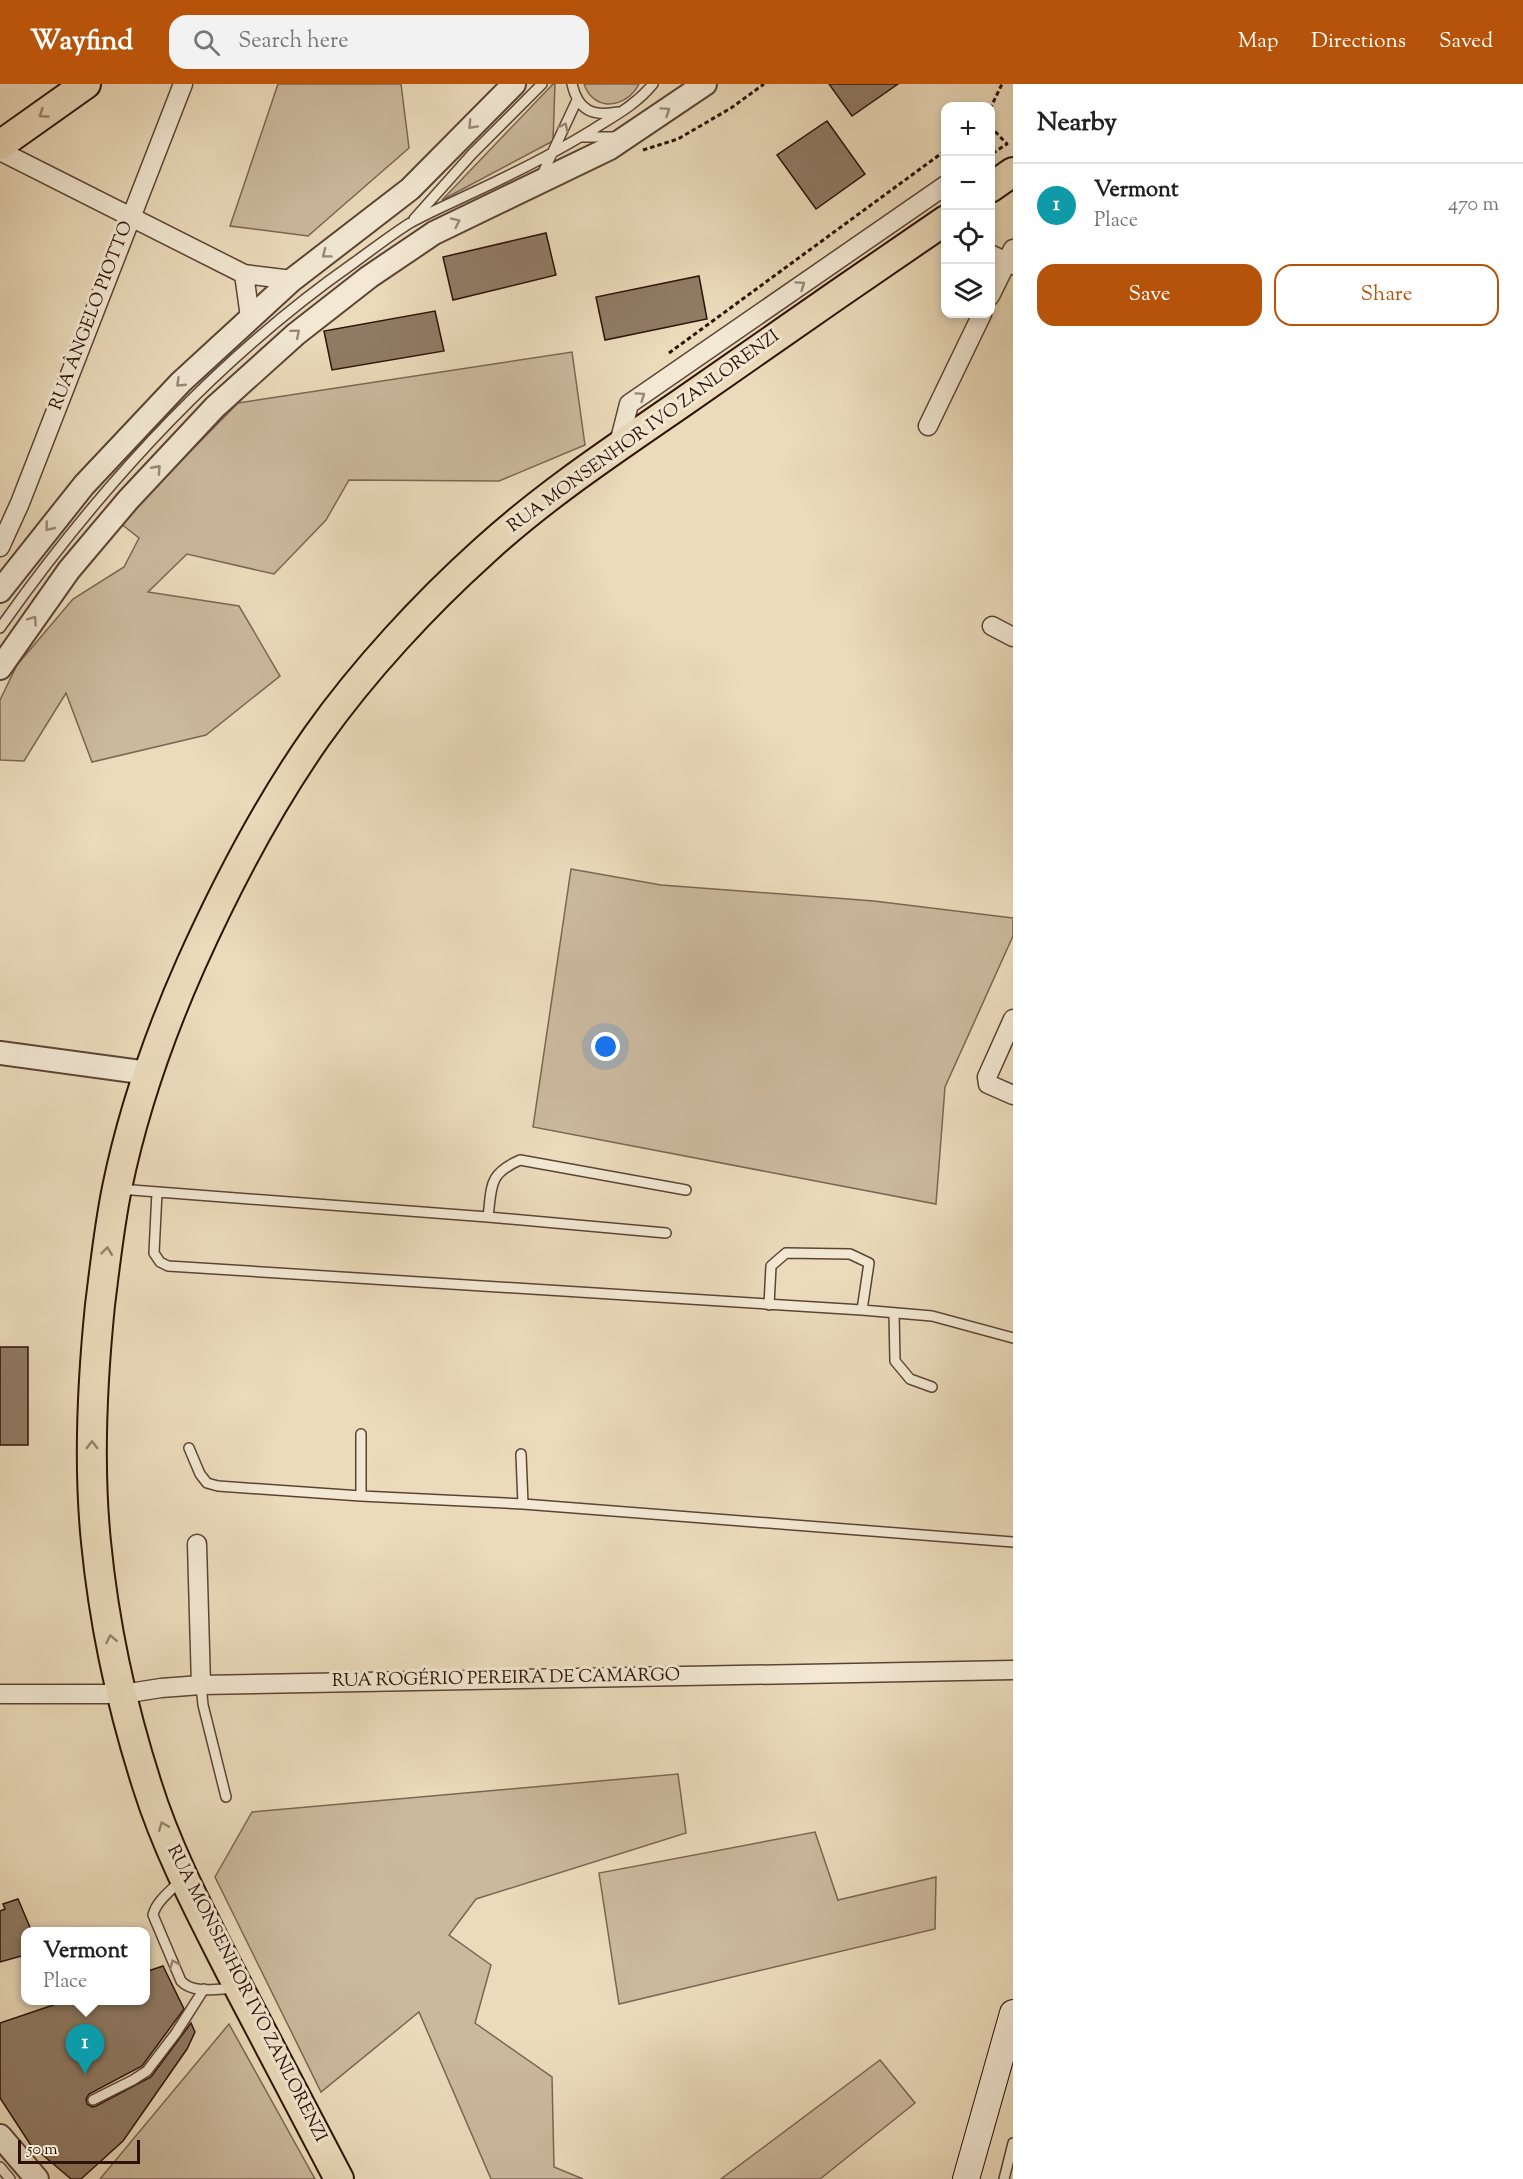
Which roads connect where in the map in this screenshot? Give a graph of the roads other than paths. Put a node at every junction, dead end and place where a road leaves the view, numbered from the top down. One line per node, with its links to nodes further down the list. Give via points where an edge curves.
1 (86, 84): 11 (main road, one-way to 11)
2 (183, 84): 19 (street, RUA ÂNGELO PIOTTO)
3 (513, 84): 24 (street, one-way to 24, via 410,189)
4 (542, 84): 20 (lane)
5 (572, 84): 8 (lane)
6 (653, 84): 9 (lane)
7 (705, 84): 12 (street, one-way to 7)
8 (577, 100): 9 (lane, via 587,110 605,115); 14 (lane, one-way to 8)
9 (623, 111): 10 (lane)
10 (580, 137): 12 (lane); 14 (lane)
11 (0, 145)
12 (631, 145): 16 (street)
13 (0, 151): 19 (street)
14 (552, 155): 16 (lane); 20 (lane)
15 (1013, 172): 17 (main road)
16 (538, 184): 35 (street, one-way to 16, via 99,534 171,453 250,374 333,303 411,247)
17 (995, 185)
18 (941, 188): 29 (street, one-way to 18, via 629,404)
19 (131, 217): 23 (street); 30 (street, RUA ÂNGELO PIOTTO)
20 (411, 223): 33 (lane, via 319,287 214,377 107,489)
21 (941, 227): 29 (main road, RUA MONSENHOR IVO ZANLORENZI)
22 (1006, 257): 25 (street)
23 (244, 274): 24 (street); 26 (street)
24 (292, 280): 26 (street)
25 (995, 284)
26 (250, 317): 31 (street, one-way to 31, via 133,431)
27 (980, 318): 28 (street)
28 (928, 426)
29 (618, 447): 38 (main road, RUA MONSENHOR IVO ZANLORENZI, via 480,554 390,647 319,733 243,856 177,996)
30 (0, 547)
31 (0, 591)
32 (992, 626): 34 (street)
33 (0, 628)
34 (1013, 637)
35 (0, 668)
36 (1013, 1019): 39 (street, via 987,1077 988,1084)
37 (0, 1053): 38 (street)
38 (147, 1073): 40 (main road, RUA MONSENHOR IVO ZANLORENZI)
39 (1013, 1095)
40 (117, 1188): 42 (lane); 60 (main road, RUA MONSENHOR IVO ZANLORENZI, one-way to 40, via 99,1573 92,1442 96,1343)
41 (686, 1190): 43 (lane, via 520,1160 503,1167 493,1181)
42 (157, 1192): 43 (lane); 45 (lane, via 154,1253 168,1266)
43 (488, 1217): 44 (lane)
44 (666, 1233)
45 (769, 1305): 46 (lane); 46 (lane, via 771,1266 786,1253 850,1254 869,1263)
46 (862, 1310): 47 (lane)
47 (894, 1313): 48 (lane, via 932,1316); 49 (lane, via 895,1361 910,1379)
48 (1013, 1338)
49 (932, 1386)
50 (362, 1434): 53 (lane)
51 (189, 1448): 53 (lane, via 207,1483)
52 (521, 1454): 54 (lane)
53 (361, 1496): 54 (lane)
54 (523, 1504): 55 (lane)
55 (1013, 1542)
56 (197, 1544): 58 (street)
57 (1013, 1670): 58 (street, RUA ROGÉRIO PEREIRA DE CAMARGO)
58 (201, 1685): 60 (street, RUA ROGÉRIO PEREIRA DE CAMARGO); 61 (lane)
59 (0, 1694): 60 (street, RUA ROGÉRIO PEREIRA DE CAMARGO)
60 (123, 1694): 62 (main road, RUA MONSENHOR IVO ZANLORENZI, one-way to 60, via 149,1792)
61 (226, 1797)
62 (184, 1877): 63 (main road, RUA MONSENHOR IVO ZANLORENZI); 64 (lane, one-way to 62, via 187,1987 181,1981 153,1915)
63 (239, 1988): 64 (lane); 72 (main road, RUA MONSENHOR IVO ZANLORENZI)
64 (204, 1989): 66 (lane, via 147,2071)
65 (1013, 2013): 73 (main road, via 1004,2066)
66 (93, 2100)
67 (0, 2136): 71 (street)
68 (1013, 2143): 74 (lane)
69 (0, 2167): 70 (lane)
70 (10, 2179)
71 (37, 2179)
72 (339, 2179)
73 (966, 2179)
74 (1004, 2179)

